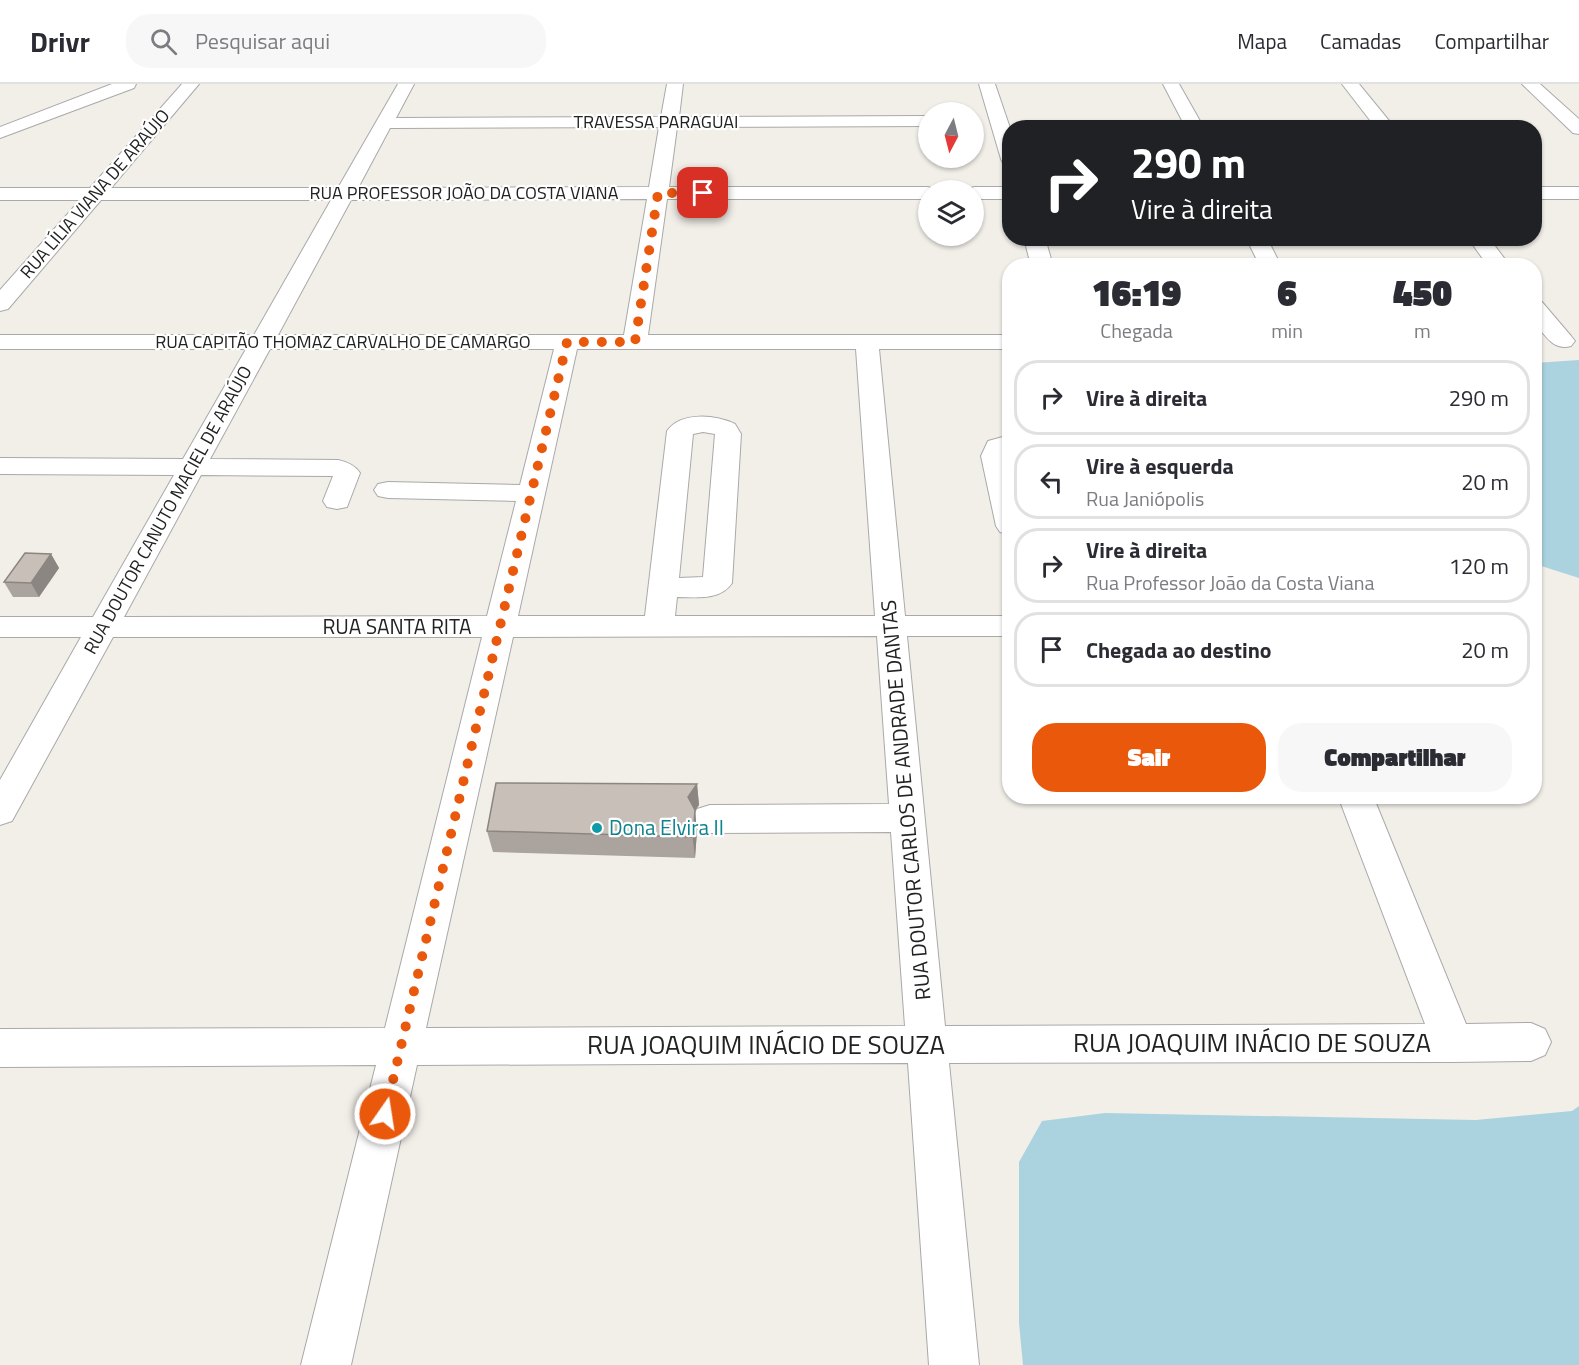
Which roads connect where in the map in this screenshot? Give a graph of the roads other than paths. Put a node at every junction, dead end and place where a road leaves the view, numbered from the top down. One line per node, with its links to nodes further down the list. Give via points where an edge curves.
1 (128, 84): 15 (street)
2 (191, 84): 24 (street, RUA LÍLIA VIANA DE ARAÚJO)
3 (406, 84): 13 (street, RUA DOUTOR CANUTO MACIEL DE ARAÚJO)
4 (675, 84): 11 (street)
5 (987, 84): 16 (street, via 990,121)
6 (1171, 84): 9 (street)
7 (1350, 84): 10 (street)
8 (1530, 84): 14 (street)
9 (1191, 120)
10 (1379, 120)
11 (669, 122): 12 (street, TRAVESSA PARAGUAI); 13 (street, TRAVESSA PARAGUAI); 17 (street)
12 (918, 122)
13 (384, 123): 25 (street, RUA DOUTOR CANUTO MACIEL DE ARAÚJO)
14 (1579, 129)
15 (0, 133)
16 (1002, 144)
17 (658, 193): 18 (street, RUA PROFESSOR JOÃO DA COSTA VIANA); 25 (street, RUA PROFESSOR JOÃO DA COSTA VIANA); 34 (street)
18 (918, 193)
19 (984, 193): 20 (street)
20 (1002, 193)
21 (1542, 193): 22 (street)
22 (1579, 193)
23 (0, 194): 24 (street, RUA PROFESSOR JOÃO DA COSTA VIANA)
24 (96, 194): 25 (street, RUA PROFESSOR JOÃO DA COSTA VIANA); 28 (street, RUA LÍLIA VIANA DE ARAÚJO)
25 (345, 194): 32 (street, RUA DOUTOR CANUTO MACIEL DE ARAÚJO)
26 (1484, 246): 27 (street)
27 (1494, 258)
28 (0, 304)
29 (1542, 314): 30 (street)
30 (1571, 341): 37 (street)
31 (0, 342): 32 (street, RUA CAPITÃO THOMAZ CARVALHO DE CAMARGO)
32 (262, 342): 33 (street, RUA CAPITÃO THOMAZ CARVALHO DE CAMARGO); 39 (street, RUA DOUTOR CANUTO MACIEL DE ARAÚJO)
33 (567, 342): 34 (street, RUA CAPITÃO THOMAZ CARVALHO DE CAMARGO); 43 (street)
34 (635, 342): 35 (street, RUA CAPITÃO THOMAZ CARVALHO DE CAMARGO)
35 (867, 342): 36 (street, RUA CAPITÃO THOMAZ CARVALHO DE CAMARGO); 46 (street, RUA DOUTOR CARLOS DE ANDRADE DANTAS)
36 (1002, 342)
37 (1542, 342)
38 (1002, 445): 41 (street, via 997,447 994,456)
39 (193, 465): 40 (street); 44 (street, via 338,468 347,473); 49 (street, RUA DOUTOR CANUTO MACIEL DE ARAÚJO)
40 (0, 466)
41 (1002, 487)
42 (387, 490): 43 (street)
43 (531, 493): 50 (street)
44 (337, 501)
45 (665, 588): 45 (street, via 709,587 717,583 728,434 722,426 695,424 680,431); 51 (street)
46 (891, 626): 47 (street, RUA SANTA RITA); 51 (street, RUA SANTA RITA); 55 (street, RUA DOUTOR CARLOS DE ANDRADE DANTAS)
47 (1002, 626)
48 (0, 627): 49 (street, RUA SANTA RITA)
49 (103, 627): 50 (street, RUA SANTA RITA); 52 (street, RUA DOUTOR CANUTO MACIEL DE ARAÚJO)
50 (500, 627): 51 (street, RUA SANTA RITA); 60 (street)
51 (659, 627)
52 (11, 770): 54 (street, RUA DOUTOR CANUTO MACIEL DE ARAÚJO)
53 (1358, 804): 58 (street)
54 (0, 811)
55 (908, 818): 56 (street); 59 (street, RUA DOUTOR CARLOS DE ANDRADE DANTAS)
56 (710, 819)
57 (1531, 1042): 58 (street, RUA JOAQUIM INÁCIO DE SOUZA)
58 (1453, 1043): 59 (street, RUA JOAQUIM INÁCIO DE SOUZA)
59 (927, 1045): 60 (street, RUA JOAQUIM INÁCIO DE SOUZA); 63 (street, RUA DOUTOR CARLOS DE ANDRADE DANTAS)
60 (401, 1046): 61 (street, RUA JOAQUIM INÁCIO DE SOUZA); 62 (street)
61 (0, 1047)
62 (326, 1365)
63 (954, 1365)

